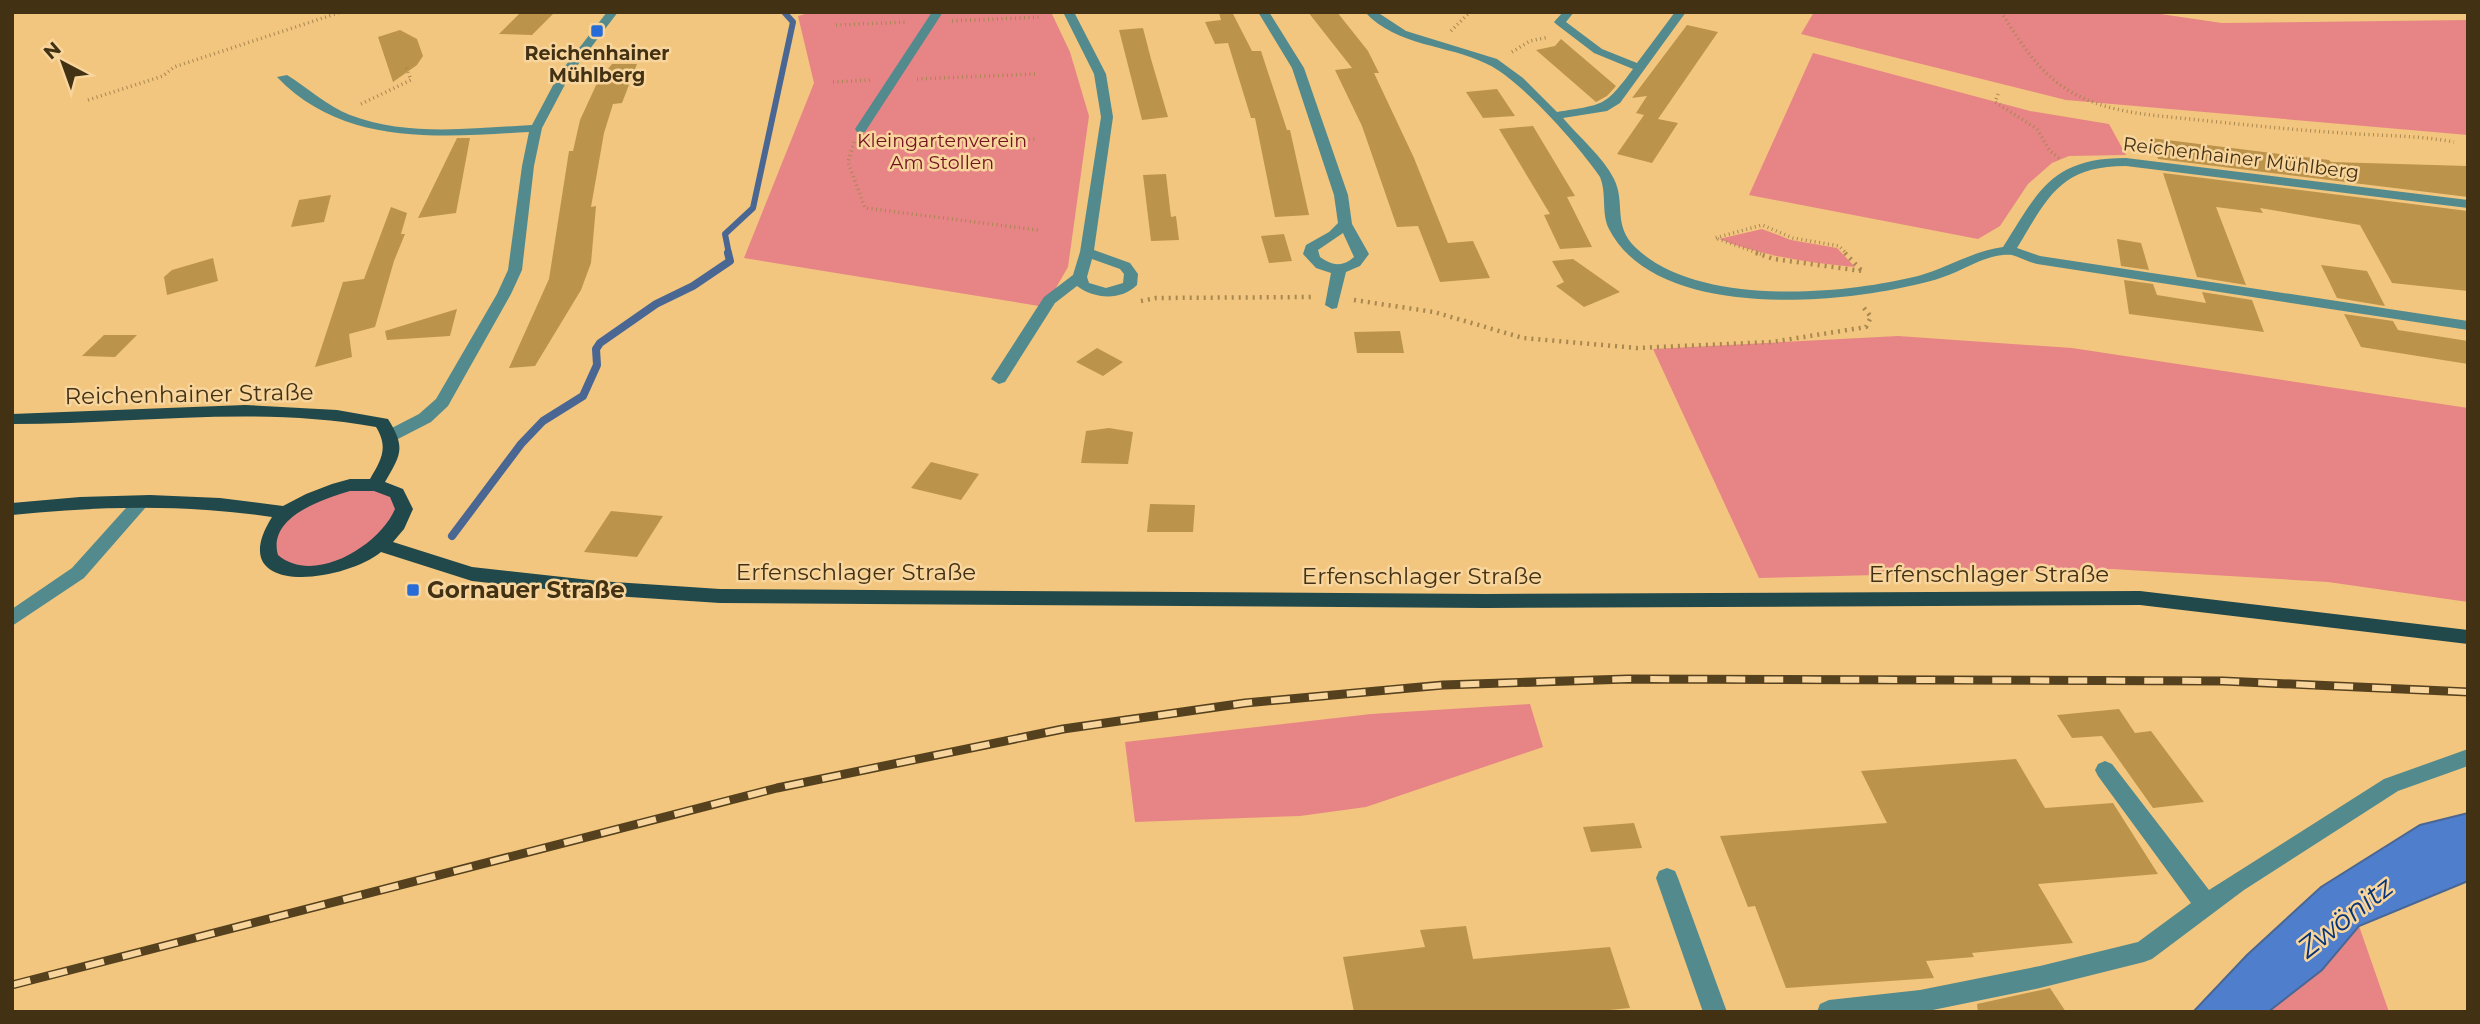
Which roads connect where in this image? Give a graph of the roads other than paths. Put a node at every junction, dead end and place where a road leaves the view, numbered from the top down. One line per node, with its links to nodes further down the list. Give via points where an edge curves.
1 (613, 12): 11 (street, via 565,74)
2 (1068, 12): 16 (street, via 1100,74 1107,117)
3 (1263, 12): 14 (street, via 1298,68 1341,195)
4 (1370, 12): 10 (street, via 1393,32 1460,50 1510,72)
5 (1569, 12): 8 (street, via 1560,22 1598,51)
6 (1681, 12): 8 (street)
7 (935, 17): 12 (street)
8 (1639, 68): 10 (street, via 1616,100 1603,108)
9 (283, 77): 11 (street, via 338,114 376,126 429,131)
10 (1555, 116): 15 (street, via 1607,176 1614,196 1615,229 1632,253 1683,279 1725,291 1770,296 1850,291 1935,275)
11 (536, 128): 23 (street, via 515,270 504,294 442,402 425,418)
12 (861, 129)
13 (2468, 204): 15 (street, Reichenhainer Mühlberg, via 2126,162 2096,163 2064,175)
14 (1345, 224): 17 (street, via 1362,258); 17 (street, via 1311,248 1314,261)
15 (2008, 251): 20 (street, via 2037,260)
16 (1087, 252): 18 (street); 18 (street, via 1125,266 1131,274 1129,285 1106,293 1083,285)
17 (1339, 270): 19 (street)
18 (1080, 277): 21 (street, via 1049,300)
19 (1333, 301)
20 (2468, 326)
21 (999, 379)
22 (12, 419): 23 (main road, Reichenhainer Straße, via 297,410 382,423)
23 (390, 436): 24 (main road, via 393,454)
24 (375, 485): 27 (main road, via 327,491); 28 (main road, via 397,493 404,509 398,526)
25 (140, 503): 26 (main road); 27 (main road, via 236,504); 29 (street, via 78,573)
26 (12, 509)
27 (287, 513): 28 (main road, via 269,537 267,549 271,558 286,568 317,570 341,565)
28 (380, 545): 30 (main road, Erfenschlager Straße, via 472,574 720,596 1486,601 2140,598)
29 (12, 619)
30 (2468, 637)
31 (2468, 757): 34 (street, via 2391,785)
32 (2105, 770): 34 (street)
33 (1667, 878): 35 (street)
34 (2207, 905): 36 (street, via 2144,951 1920,1002)
35 (1715, 1012)
36 (1829, 1012)

